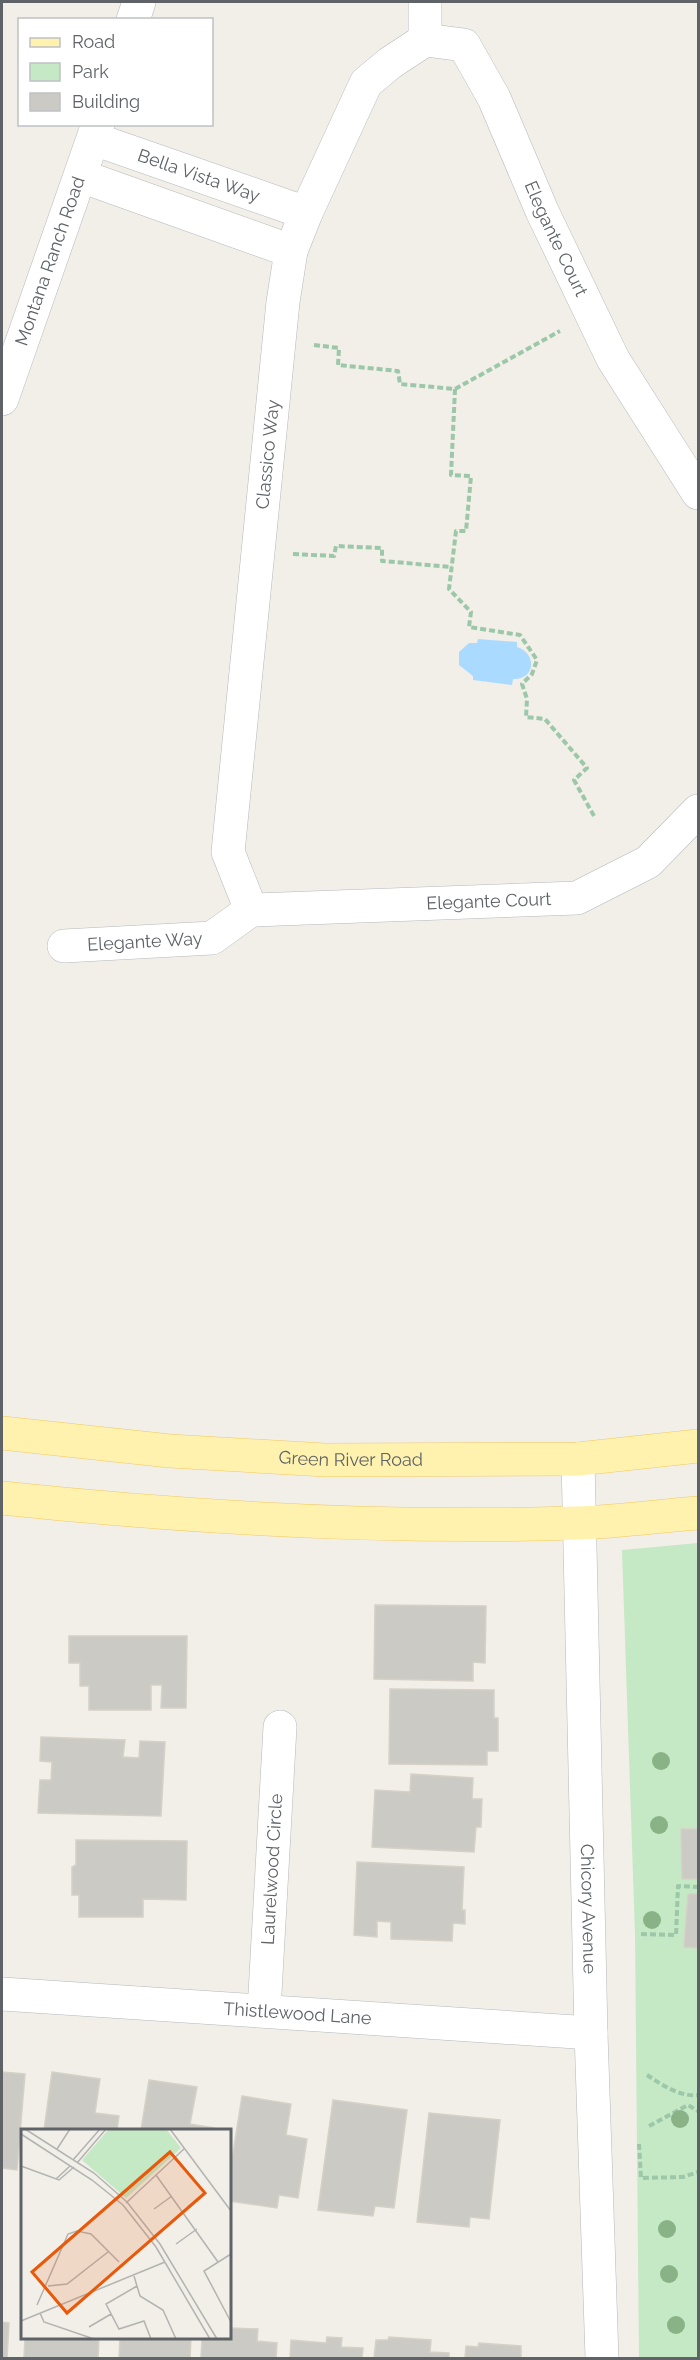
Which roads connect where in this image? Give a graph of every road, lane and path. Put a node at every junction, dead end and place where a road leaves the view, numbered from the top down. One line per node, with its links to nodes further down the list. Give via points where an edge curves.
1 (140, 2): 3 (street)
2 (425, 2): 4 (street)
3 (135, 18)
4 (425, 40): 7 (street, Classico Way, via 366,83); 13 (street, Elegante Court, via 464,45 494,98 542,211 613,359)
5 (96, 132): 6 (street, Montana Ranch Road); 7 (street, Bella Vista Way)
6 (81, 176): 8 (street); 12 (street, Montana Ranch Road)
7 (306, 213): 8 (street, Classico Way)
8 (291, 251): 18 (street, Classico Way, via 228,852)
9 (560, 332): 11 (path)
10 (313, 345): 11 (path, via 339,348 338,365 398,371 400,384)
11 (455, 389): 15 (path, via 451,475 471,476 466,531 456,531)
12 (2, 399)
13 (699, 493)
14 (293, 554): 15 (path, via 334,556 336,546 382,548 382,561)
15 (452, 567): 17 (path, via 449,589 471,612 469,627 520,635 530,647 537,660 532,674 522,684 527,699 526,717 545,719 587,768 574,780)
16 (699, 811): 18 (street, Elegante Court, via 648,862 577,898)
17 (594, 816)
18 (251, 910): 19 (street, Elegante Way, via 212,938)
19 (64, 946)
20 (2, 1433): 22 (main road, Green River Road, via 170,1451 325,1460)
21 (699, 1446): 22 (main road, Green River Road)
22 (578, 1459): 25 (street, Chicory Avenue)
23 (2, 1498): 25 (main road, via 114,1510 354,1524)
24 (699, 1513): 25 (main road)
25 (579, 1523): 31 (street, Chicory Avenue)
26 (280, 1727): 30 (street, Laurelwood Circle)
27 (699, 1887): 28 (path, via 678,1886 676,1935)
28 (641, 1934)
29 (2, 1994): 30 (street, Thistlewood Lane)
30 (264, 2011): 31 (street, Thistlewood Lane)
31 (591, 2032): 40 (street, Chicory Avenue)
32 (647, 2075): 34 (path)
33 (699, 2095): 34 (path)
34 (690, 2096): 35 (path)
35 (688, 2105): 36 (path); 37 (path)
36 (699, 2111)
37 (648, 2126)
38 (639, 2144): 39 (path, via 641,2178 683,2177)
39 (699, 2172)
40 (602, 2358)

